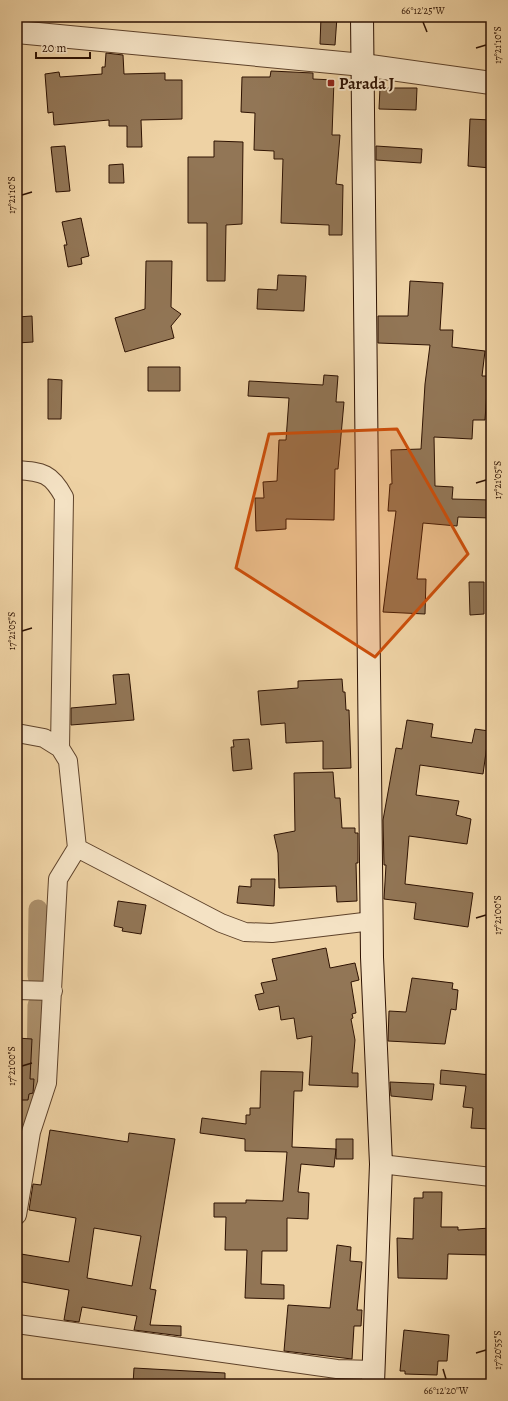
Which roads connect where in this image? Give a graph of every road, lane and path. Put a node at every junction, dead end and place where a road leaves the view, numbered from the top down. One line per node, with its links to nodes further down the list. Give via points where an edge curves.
1 (362, 17): 3 (main road)
2 (17, 32): 3 (main road)
3 (363, 64): 4 (main road); 9 (main road)
4 (491, 83)
5 (17, 470): 7 (street, via 36,471 55,481 64,497)
6 (17, 733): 7 (street, via 44,738)
7 (60, 748): 8 (street, via 68,761)
8 (77, 848): 9 (street, via 221,923 245,932 272,933); 11 (street, via 58,878)
9 (372, 921): 12 (main road)
10 (17, 990): 11 (street)
11 (52, 991): 14 (street, via 47,1083 31,1132)
12 (381, 1164): 13 (street); 16 (main road)
13 (491, 1177)
14 (17, 1215)
15 (17, 1324): 16 (street, via 329,1368)
16 (374, 1377)

